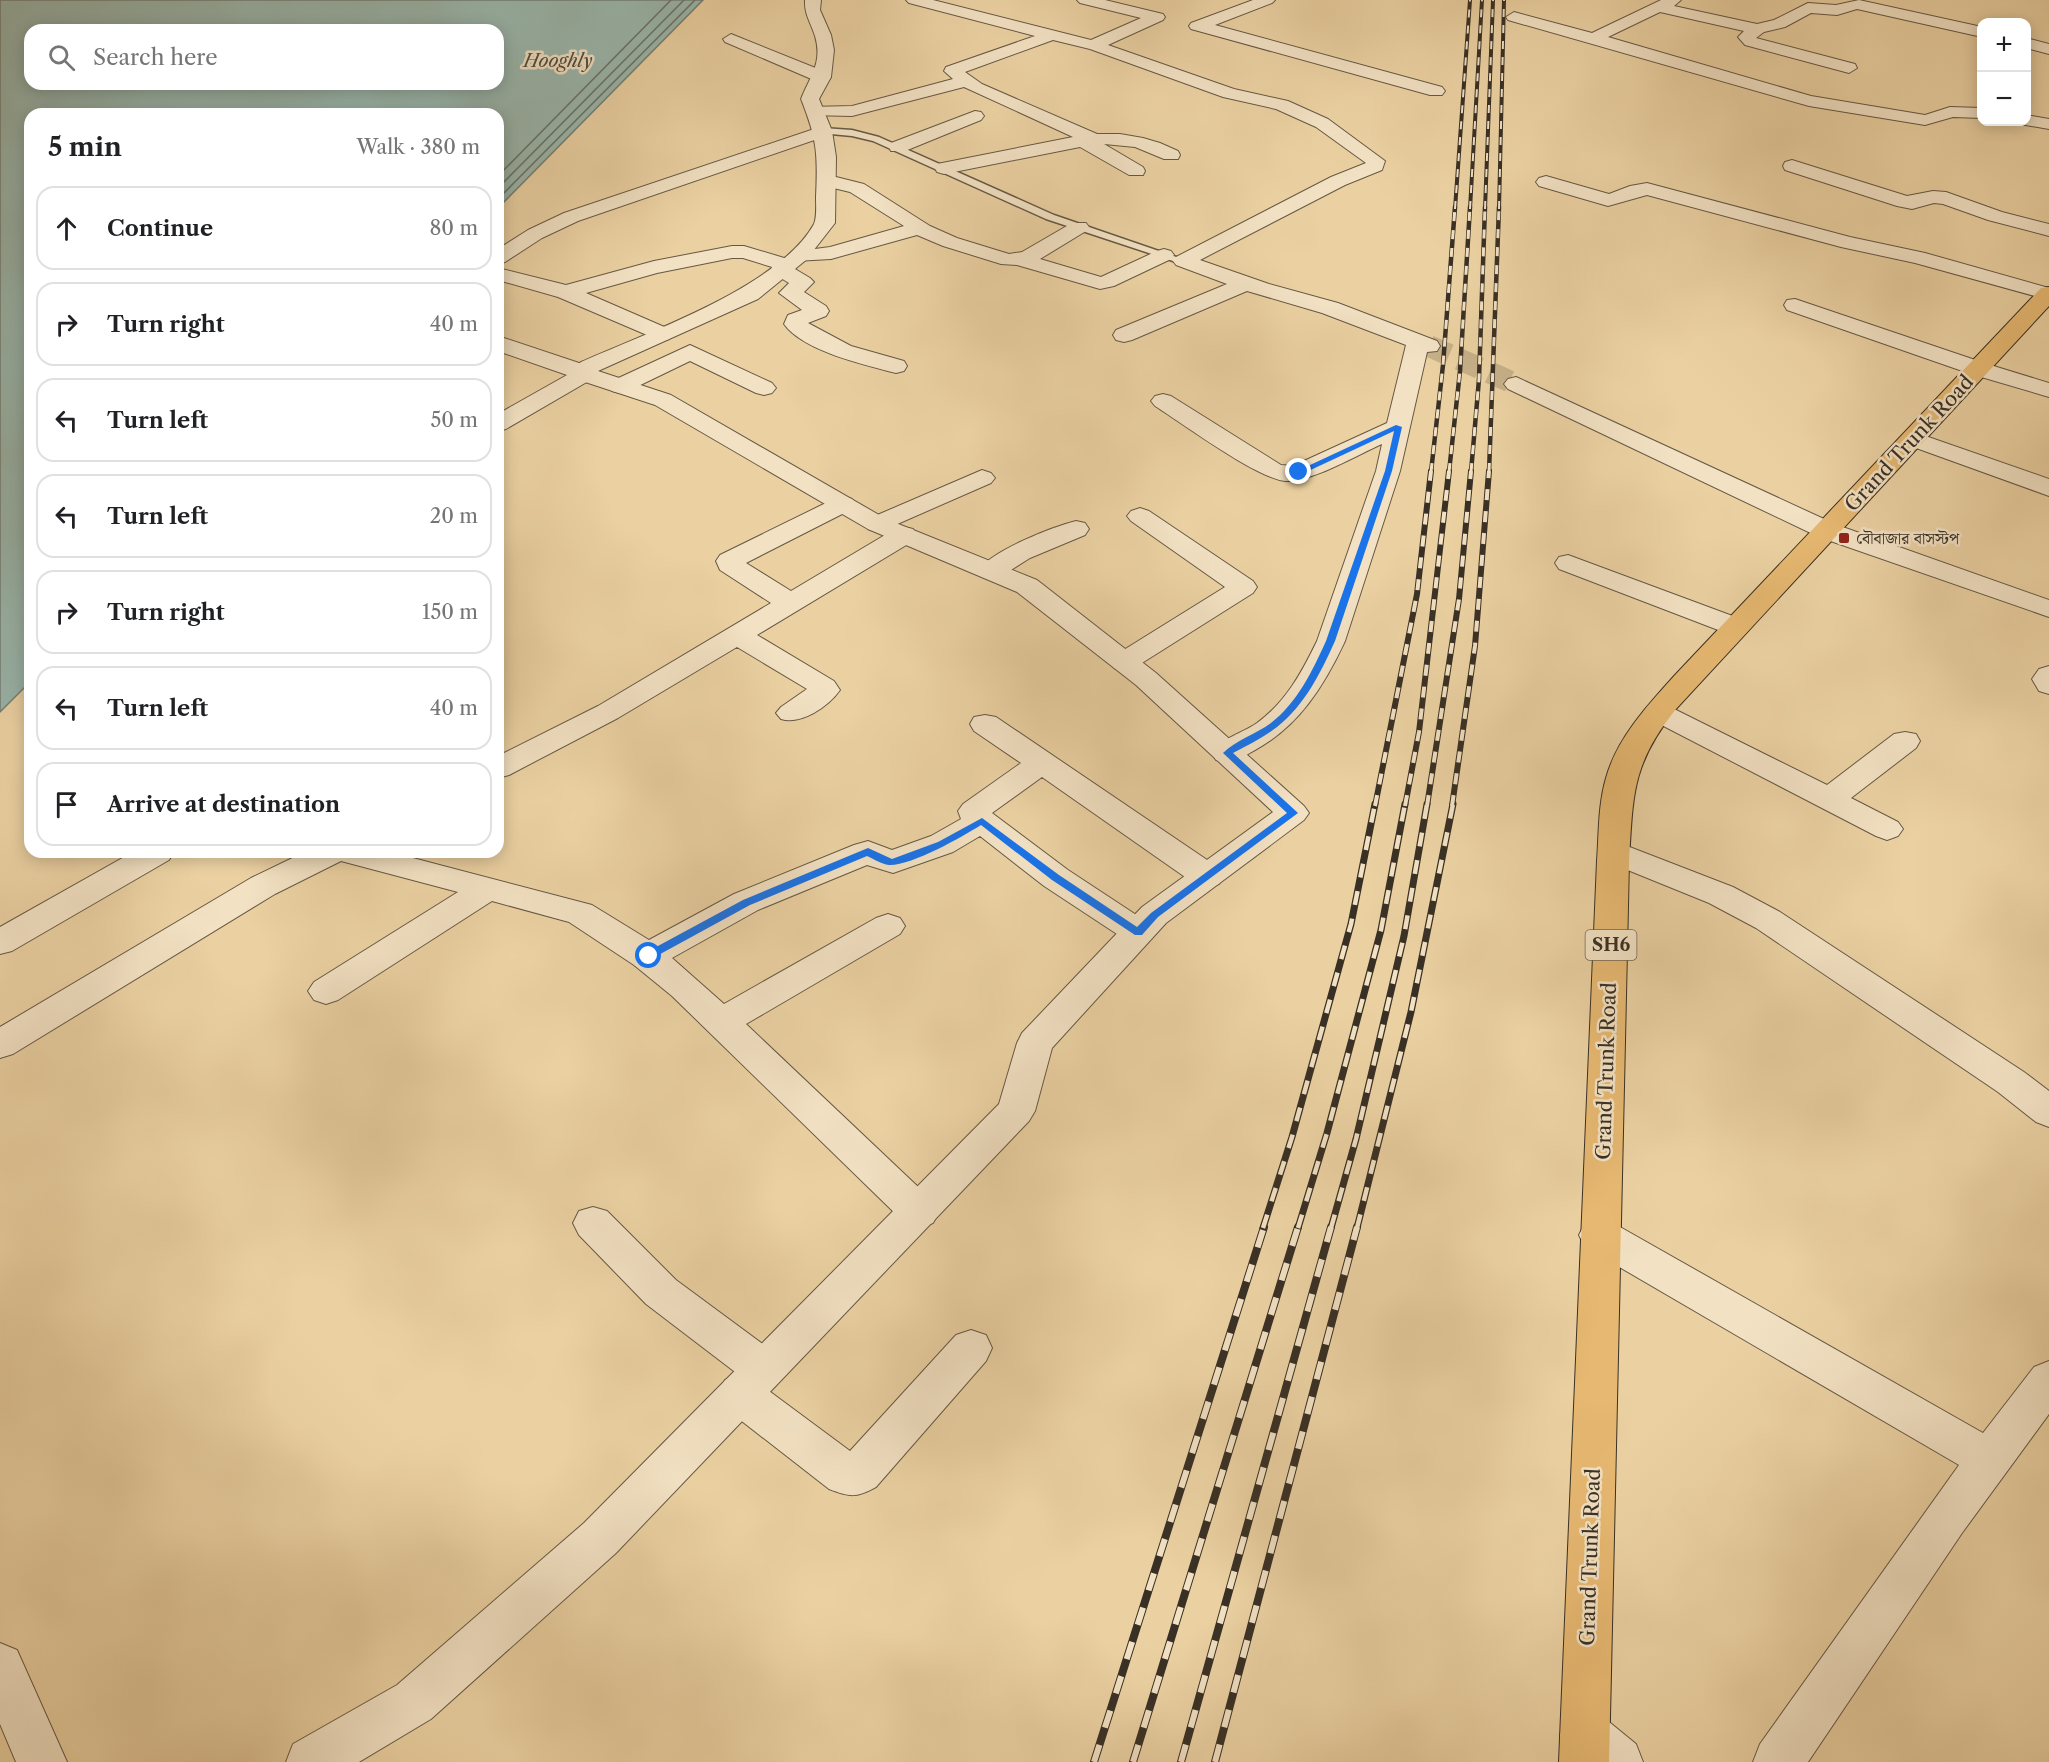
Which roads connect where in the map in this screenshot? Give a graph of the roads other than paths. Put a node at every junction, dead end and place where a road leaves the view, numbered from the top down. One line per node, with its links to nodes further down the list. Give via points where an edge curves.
1 (813, 0): 20 (street, via 812,10 826,50)
2 (914, 0): 11 (street)
3 (1085, 0): 6 (street)
4 (1267, 0): 8 (street)
5 (1666, 3): 9 (street); 12 (street)
6 (1157, 17): 8 (street); 14 (street)
7 (1514, 17): 12 (street)
8 (1202, 26): 22 (street)
9 (1756, 29): 10 (street, via 1779,24 1808,8 1840,10 1856,4); 19 (street, via 1747,36 1749,41)
10 (1977, 31)
11 (1052, 35): 14 (street); 21 (street, via 952,71)
12 (1594, 38): 23 (street, via 1816,103 1925,120 1950,112)
13 (731, 39): 20 (street)
14 (1093, 45): 40 (street, via 1229,93 1282,105 1322,123 1378,164)
15 (2031, 45): 16 (street)
16 (2049, 49)
17 (2031, 56): 18 (street)
18 (2049, 60)
19 (1850, 68)
20 (822, 77): 25 (street, via 811,95)
21 (967, 81): 25 (street); 28 (street)
22 (1436, 91)
23 (1977, 113)
24 (975, 116): 29 (street)
25 (819, 121): 29 (lane); 34 (street); 39 (street, via 571,217)
26 (2031, 121): 27 (street)
27 (2049, 124)
28 (1086, 139): 30 (street, via 1149,144); 32 (street); 33 (street)
29 (898, 147): 32 (lane)
30 (1171, 155)
31 (1792, 166): 38 (street, via 1904,202 1946,198)
32 (944, 168): 36 (lane)
33 (1136, 171)
34 (828, 181): 37 (street, via 857,188); 42 (street, via 825,223)
35 (1546, 182): 46 (street, via 1608,200 1647,189 1848,243 1928,259)
36 (1079, 227): 40 (lane); 41 (street)
37 (920, 228): 41 (street, via 950,242 1008,260); 42 (street)
38 (2049, 230)
39 (504, 254)
40 (1173, 258): 41 (street, via 1100,283); 44 (street)
41 (1022, 260)
42 (789, 264): 45 (street, via 732,252 645,269); 48 (street, via 750,294); 51 (street, via 804,283 790,293 818,310 795,324 840,351)
43 (504, 276): 45 (street)
44 (1245, 284): 49 (street); 60 (street, via 1330,308 1424,344)
45 (566, 292): 48 (street)
46 (2049, 294): 52 (main road, Grand Trunk Road / SH6)
47 (1795, 304): 52 (street)
48 (661, 334): 53 (street)
49 (1124, 335)
50 (504, 345): 53 (street)
51 (896, 366)
52 (1979, 369): 57 (street); 61 (main road, Grand Trunk Road / SH6)
53 (583, 373): 55 (street); 59 (street)
54 (1516, 384): 68 (street)
55 (621, 386): 56 (street, via 690,352); 64 (street, via 663,400)
56 (764, 388)
57 (2049, 390)
58 (1163, 401): 60 (street, via 1273,471 1287,474)
59 (504, 420)
60 (1399, 427): 82 (street, via 1388,471 1318,668 1302,694 1275,724)
61 (1914, 440): 63 (street); 68 (main road, Grand Trunk Road / SH6)
62 (982, 478): 66 (street)
63 (2049, 488)
64 (843, 504): 66 (street); 71 (street, via 729,561)
65 (1140, 516): 75 (street, via 1243,587)
66 (890, 529): 70 (street); 71 (street)
67 (1076, 530): 70 (street, via 1021,552)
68 (1828, 531): 72 (street); 73 (main road, Grand Trunk Road / SH6)
69 (1568, 563): 73 (street)
70 (991, 571): 75 (street, via 1026,585)
71 (790, 603): 74 (street)
72 (2049, 609)
73 (1736, 627): 78 (main road, Grand Trunk Road / SH6)
74 (738, 634): 79 (street, via 824,687); 83 (street, via 608,712)
75 (1124, 662): 82 (street)
76 (2049, 675): 77 (street)
77 (2049, 685)
78 (1658, 712): 85 (street); 88 (main road, Grand Trunk Road / SH6, via 1635,745 1621,778)
79 (791, 713)
80 (985, 724): 84 (street)
81 (1905, 741): 85 (street)
82 (1227, 753): 92 (street, via 1293,813)
83 (504, 757)
84 (1041, 763): 86 (street, via 974,811); 92 (street)
85 (1829, 799): 87 (street)
86 (982, 821): 95 (street, via 1056,878); 97 (street, via 942,844 893,862 865,853 746,902)
87 (1887, 829)
88 (1614, 852): 101 (street, via 1721,895 1768,920 2011,1082); 104 (main road, Grand Trunk Road / SH6)
89 (147, 858): 96 (street)
90 (307, 858): 100 (street)
91 (371, 858): 93 (street)
92 (1207, 876): 95 (street, via 1154,915)
93 (487, 889): 97 (street, via 580,913); 98 (street)
94 (888, 927): 99 (street)
95 (1138, 932): 102 (street, via 1035,1043 1016,1112)
96 (0, 942)
97 (649, 956): 99 (street)
98 (326, 991)
99 (721, 1023): 102 (street)
100 (0, 1044)
101 (2049, 1112)
102 (919, 1212): 107 (street)
103 (593, 1223): 107 (street)
104 (1599, 1235): 108 (street); 110 (main road, Grand Trunk Road / SH6)
105 (971, 1348): 107 (street, via 860,1472 852,1476 844,1474)
106 (2049, 1380): 108 (street)
107 (752, 1382): 112 (street, via 600,1538 414,1702)
108 (1989, 1459): 113 (street)
109 (0, 1667): 111 (street)
110 (1596, 1753)
111 (42, 1762)
112 (311, 1762)
113 (1778, 1762)

